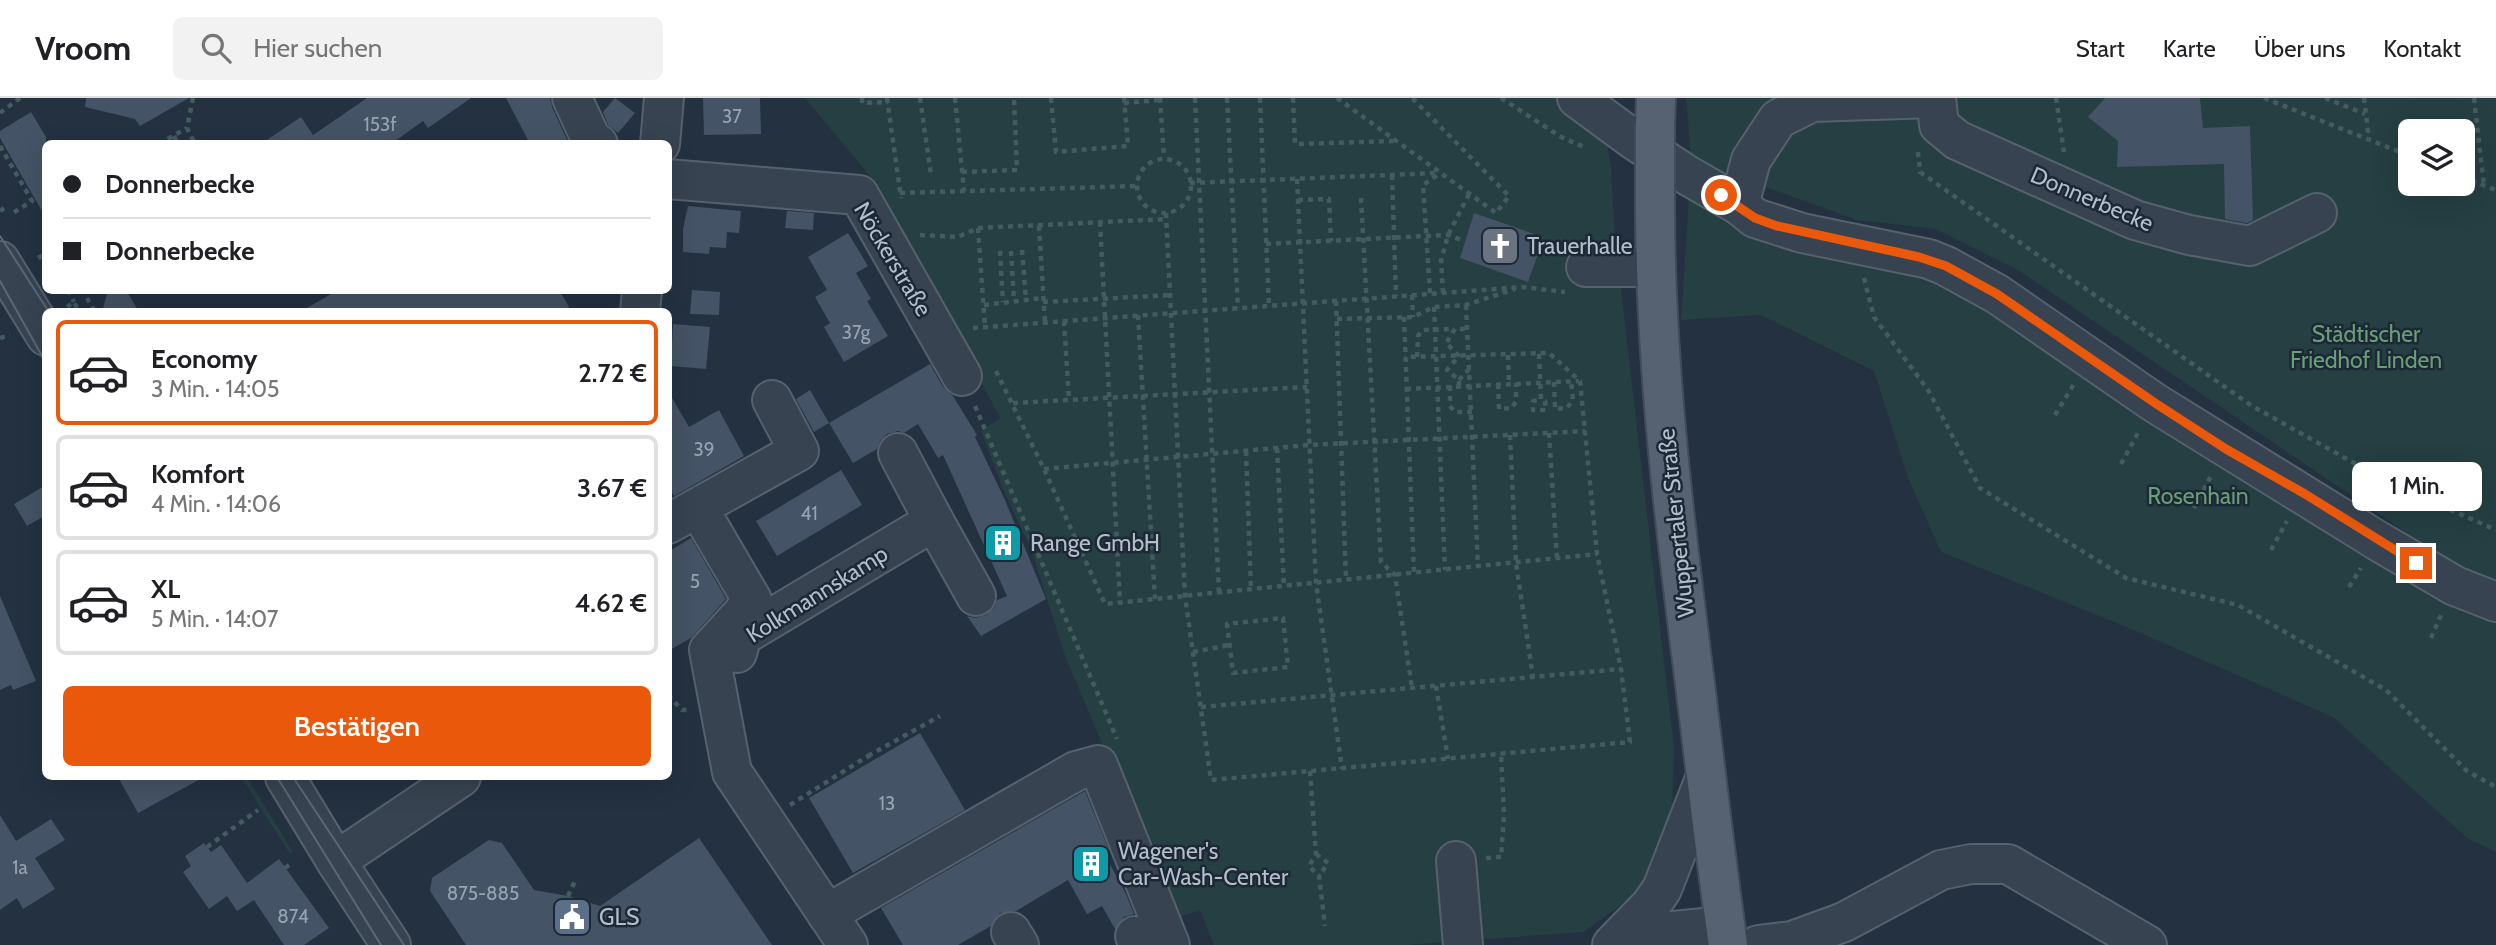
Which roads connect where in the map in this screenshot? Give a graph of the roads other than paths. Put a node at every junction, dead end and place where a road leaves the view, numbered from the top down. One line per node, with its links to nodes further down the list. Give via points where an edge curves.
1 (572, 98): 7 (street)
2 (664, 98): 8 (street)
3 (1577, 98): 10 (street, via 1687,175)
4 (1915, 98): 5 (street, Donnerbecke); 10 (street, Donnerbecke, via 1812,102 1778,119 1751,160)
5 (1935, 98): 11 (street, Donnerbecke, via 1939,125 1957,140 2135,220 2250,246)
6 (1656, 112): 13 (main road, Wuppertaler Straße, bridge)
7 (592, 140)
8 (660, 140)
9 (672, 179): 16 (street, Nöckerstraße, via 859,195)
10 (1739, 205): 23 (street, via 1755,218 1777,226 1940,263 1997,294 2226,449 2455,586)
11 (2317, 213)
12 (11, 266): 15 (street)
13 (1656, 268): 14 (street); 25 (main road, Wuppertaler Straße, via 1678,557)
14 (1580, 280)
15 (45, 308)
16 (962, 376)
17 (772, 400): 20 (street, via 799,451)
18 (898, 453): 19 (street)
19 (934, 521): 22 (street); 24 (street, Kolkmannskamp, via 742,636)
20 (672, 522)
21 (707, 523): 24 (street, via 752,600 709,650)
22 (976, 596)
23 (2496, 602)
24 (720, 712): 30 (street, Kolkmannskamp, via 732,772)
25 (1706, 776): 31 (main road, Wuppertaler Straße); 35 (street, via 1662,889)
26 (287, 780): 28 (street)
27 (457, 780): 28 (street)
28 (336, 861): 33 (street)
29 (1456, 861): 34 (street)
30 (837, 930): 32 (street, via 1052,795 1076,772 1098,765)
31 (1727, 935): 36 (street, via 1653,933)
32 (1149, 942)
33 (391, 945)
34 (1463, 945)
35 (1612, 945)
36 (1636, 945)
37 (1758, 945): 38 (street, via 1792,941 1844,922 1941,870 2008,864)
38 (2147, 945)

